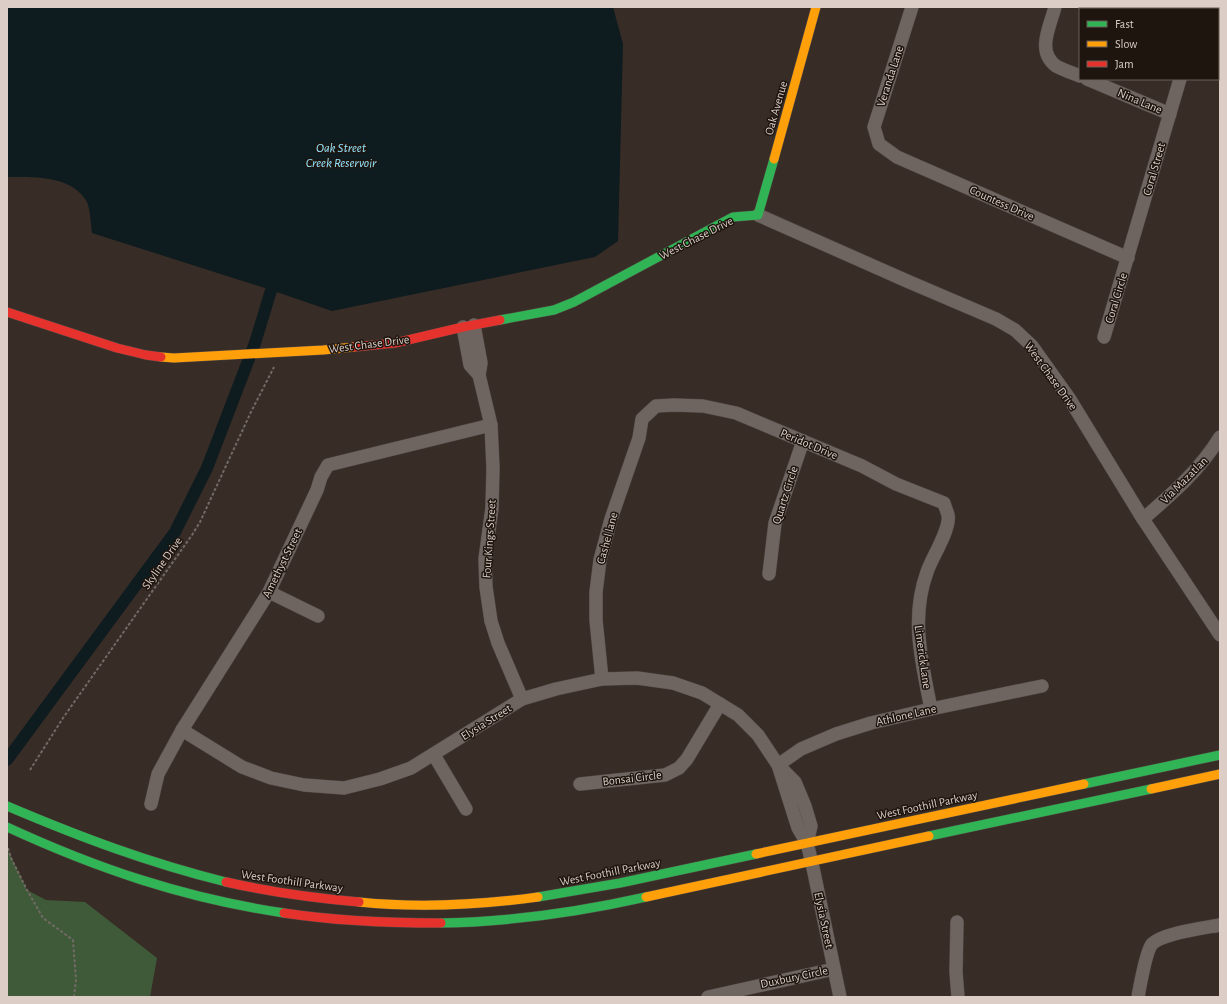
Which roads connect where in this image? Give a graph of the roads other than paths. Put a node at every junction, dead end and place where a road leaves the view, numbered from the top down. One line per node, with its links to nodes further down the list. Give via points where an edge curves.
1 (816, 7): 9 (main road, Oak Avenue)
2 (912, 7): 8 (street, Veranda Lane, via 874,127)
3 (1055, 7): 4 (street, via 1045,44 1048,56 1057,66)
4 (1079, 76)
5 (1089, 80): 7 (street, Nina Lane)
6 (1180, 80): 7 (street, Coral Street)
7 (1170, 114): 10 (street, Coral Street)
8 (879, 144): 10 (street, Countess Drive, via 897,157)
9 (758, 215): 12 (main road, West Chase Drive, via 733,217 574,302 554,310); 19 (street, West Chase Drive, via 996,318 1015,330 1032,346 1069,398)
10 (1128, 258): 13 (street, Coral Circle)
11 (7, 312): 12 (main road, West Chase Drive, via 117,348 174,358 284,353 395,343)
12 (468, 326): 15 (street, Four Kings Street, via 481,363 479,375)
13 (1104, 338)
14 (656, 406): 17 (street, Peridot Drive, via 703,406 736,413); 24 (street, Cashel lane, via 642,419 639,438 611,519 600,560 596,620)
15 (491, 425): 21 (street, Amethyst Street, via 328,465); 26 (street, Four Kings Street, via 494,468 485,559 486,587 491,621 498,643)
16 (1220, 437): 19 (street, Via Mazatlan, via 1192,474)
17 (803, 441): 18 (street, Peridot Drive, via 944,503); 20 (street, Quartz Circle, via 775,523)
18 (949, 516): 28 (street, Limerick Lane, via 946,531 927,572 918,622 920,649)
19 (1143, 519): 23 (street, West Chase Drive)
20 (769, 574)
21 (269, 592): 22 (street); 29 (street, Amethyst Street)
22 (318, 616)
23 (1220, 635)
24 (602, 679): 26 (street, Elysia Street); 27 (street, Elysia Street, via 636,678 673,683)
25 (1042, 686): 28 (street, Athlone Lane)
26 (522, 699): 31 (street, Elysia Street)
27 (720, 704): 32 (street, Elysia Street, via 738,715 758,735); 34 (street, Bonsai Circle, via 679,768 665,775)
28 (931, 708): 32 (street, Athlone Lane, via 836,734 801,749)
29 (182, 730): 31 (street, Elysia Street, via 242,767 271,778 304,785 344,788 411,768); 35 (street, Amethyst Street, via 158,774)
30 (1220, 754): 39 (main road, West Foothill Parkway)
31 (434, 755): 37 (street)
32 (778, 765): 39 (street, Elysia Street, via 795,782 805,806 810,826)
33 (1220, 774): 40 (main road)
34 (580, 784)
35 (152, 804)
36 (7, 806): 39 (main road, West Foothill Parkway, via 113,850 202,877 288,894 382,903 439,904 536,897 606,886)
37 (466, 808)
38 (7, 827): 40 (main road, via 114,872 193,895 236,905 330,920 389,923 446,923 557,915)
39 (807, 843): 40 (street, Elysia Street)
40 (812, 863): 43 (street, Elysia Street)
41 (957, 922): 46 (street)
42 (1220, 924): 47 (street, via 1163,937 1151,944)
43 (834, 969): 44 (street, Duxbury Circle); 45 (street, Elysia Street)
44 (708, 997)
45 (840, 997)
46 (958, 997)
47 (1138, 997)

